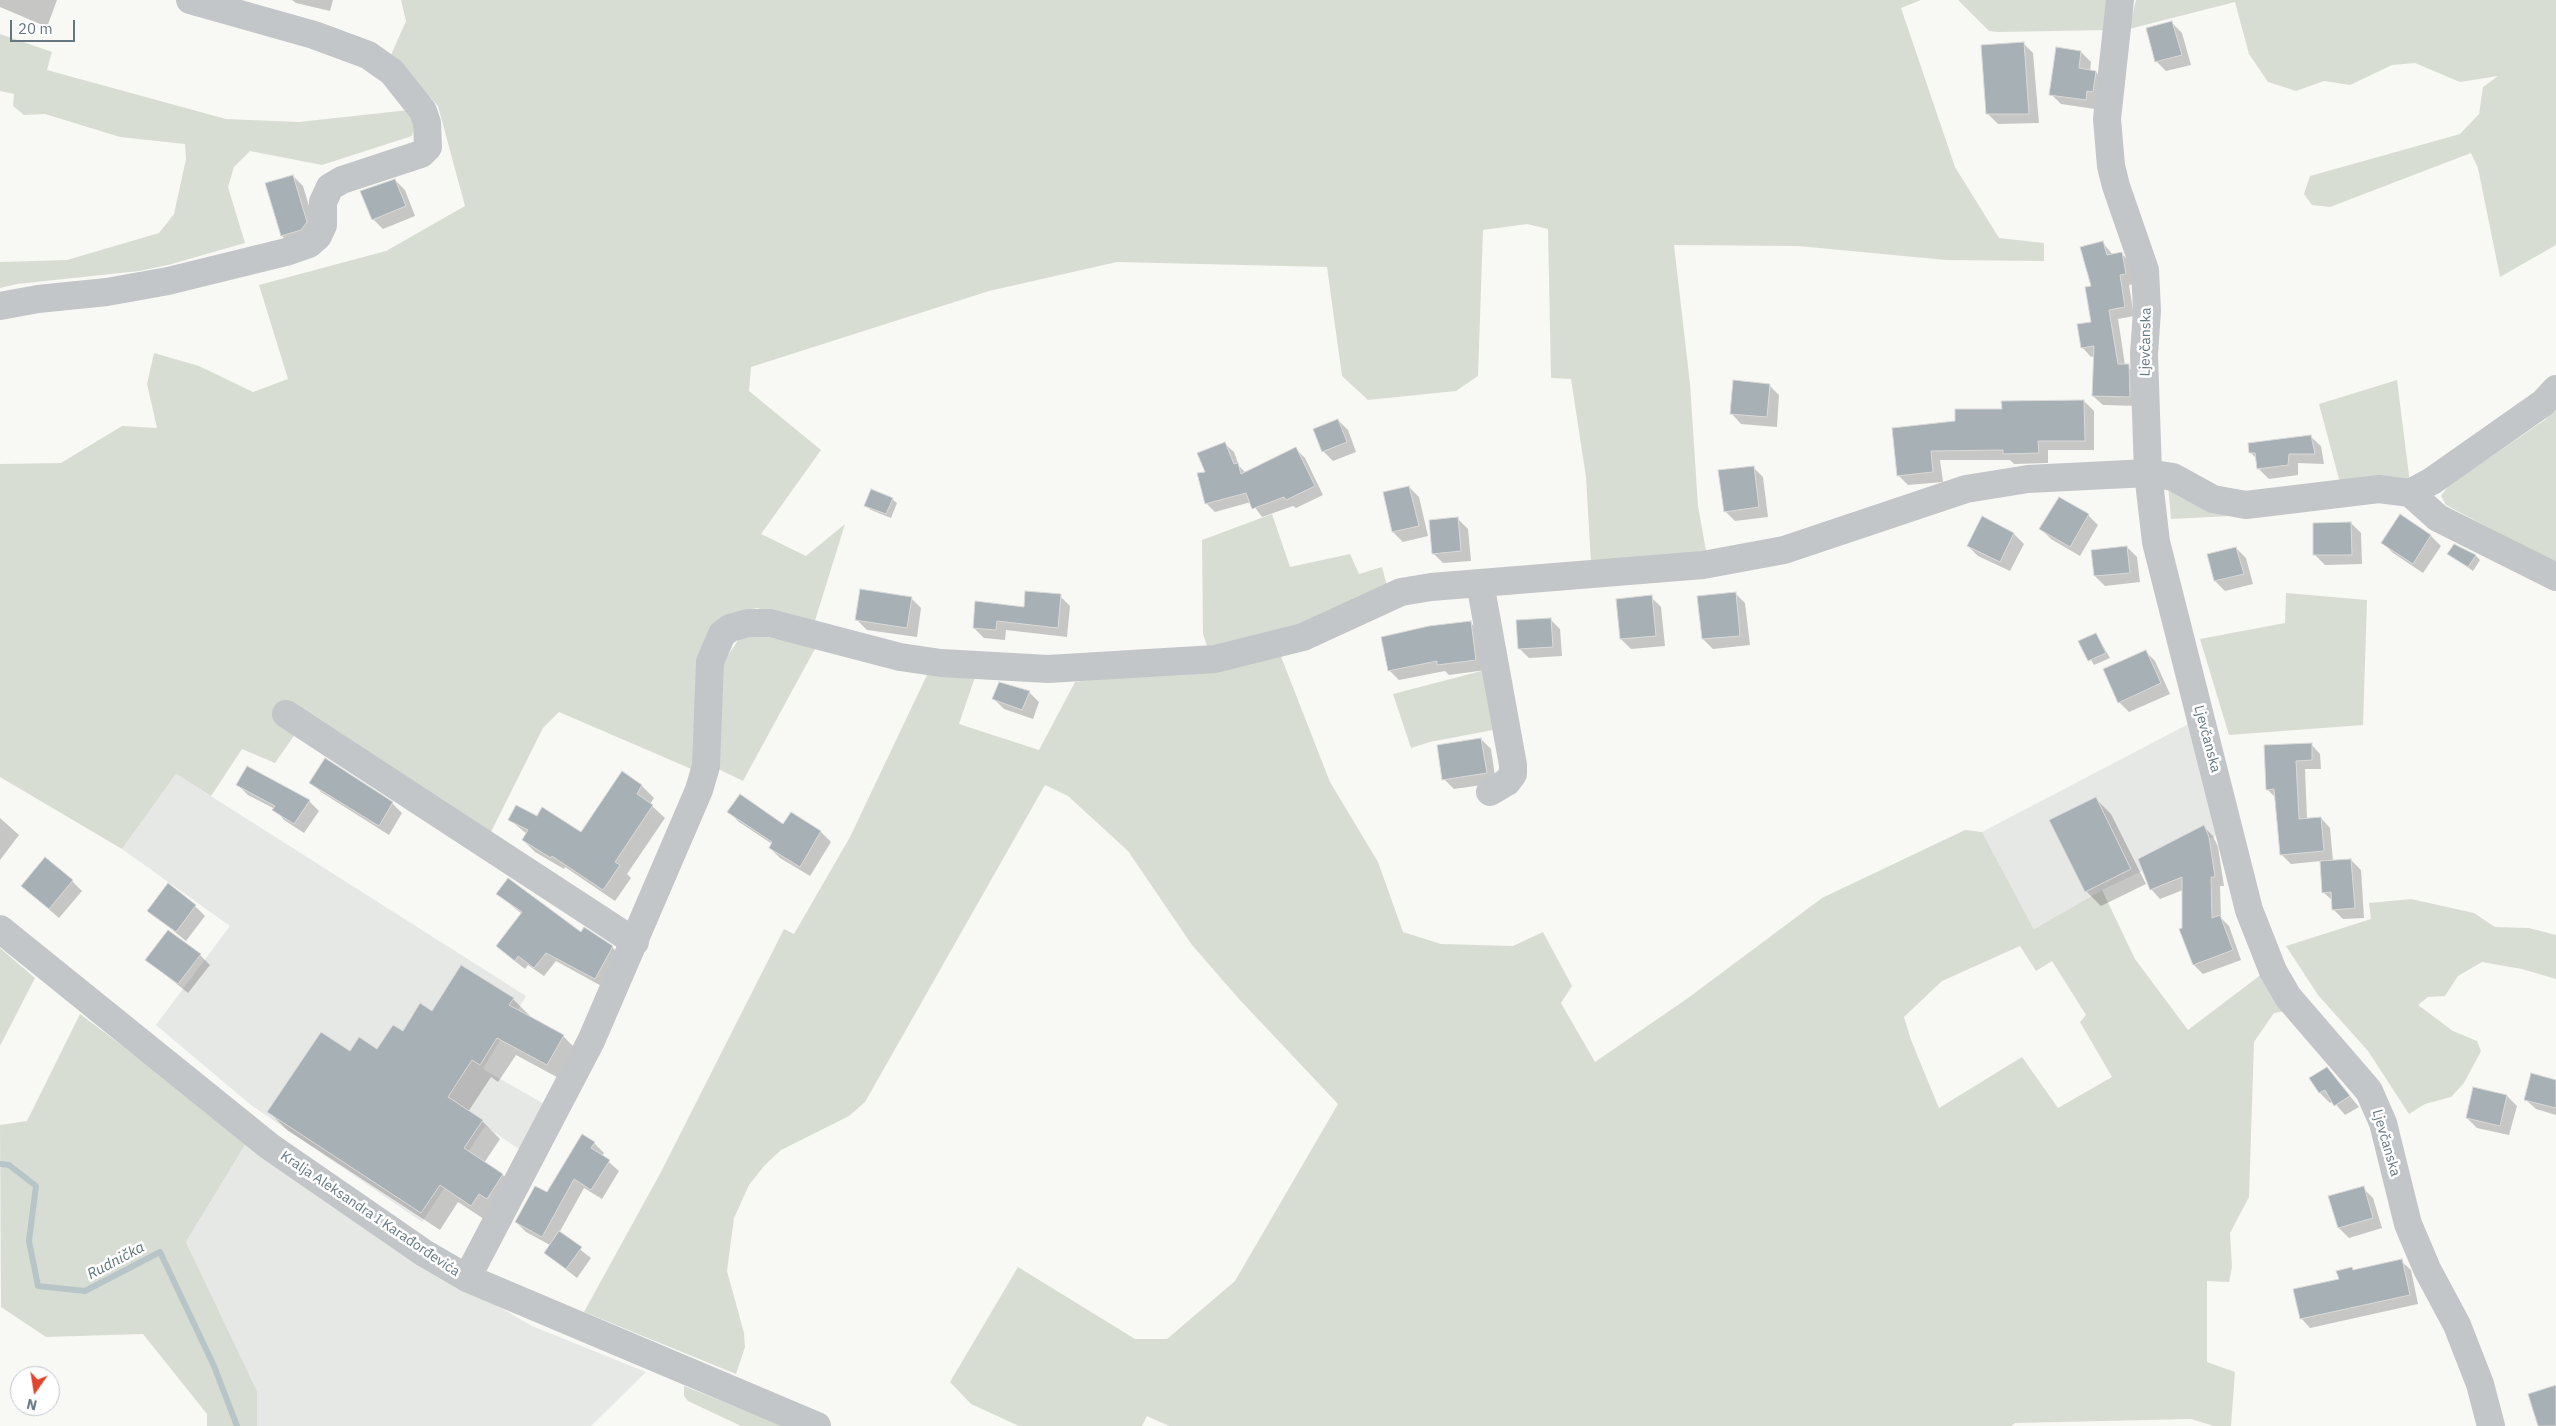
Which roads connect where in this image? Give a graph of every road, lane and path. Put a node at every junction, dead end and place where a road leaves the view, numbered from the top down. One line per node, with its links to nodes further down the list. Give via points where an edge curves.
1 (190, 0): 3 (street, via 314,35 368,54 392,72 423,111 428,146 421,154 330,187 323,202 323,225 318,236 301,247 168,281)
2 (2120, 0): 5 (street, Ljevčanska, via 2107,119 2114,180 2145,270)
3 (0, 306)
4 (2556, 389): 6 (street, via 2543,403)
5 (2148, 473): 6 (street, via 2173,477 2213,499 2246,505 2378,488); 8 (street, via 2028,479 1966,489 1784,550 1703,565); 15 (street, Ljevčanska, via 2156,542 2249,910 2273,971 2288,997 2369,1091 2383,1123 2408,1224 2427,1269 2457,1325 2480,1384)
6 (2410, 494): 7 (street, via 2438,518)
7 (2556, 577)
8 (1480, 583): 10 (street, via 1513,764 1507,782); 12 (street, via 1401,592 1303,637 1215,659 1188,661 1048,669 941,663 900,657 770,623 748,623 730,628 722,634 710,662 706,766 699,790)
9 (286, 714): 12 (street)
10 (1490, 792)
11 (0, 930): 13 (street, Kralja Aleksandra I Karađorđevića, via 269,1146 424,1253)
12 (635, 942): 13 (street, via 591,1041)
13 (467, 1278): 14 (street, Kralja Aleksandra I Karađorđevića)
14 (817, 1426)
15 (2491, 1426)

